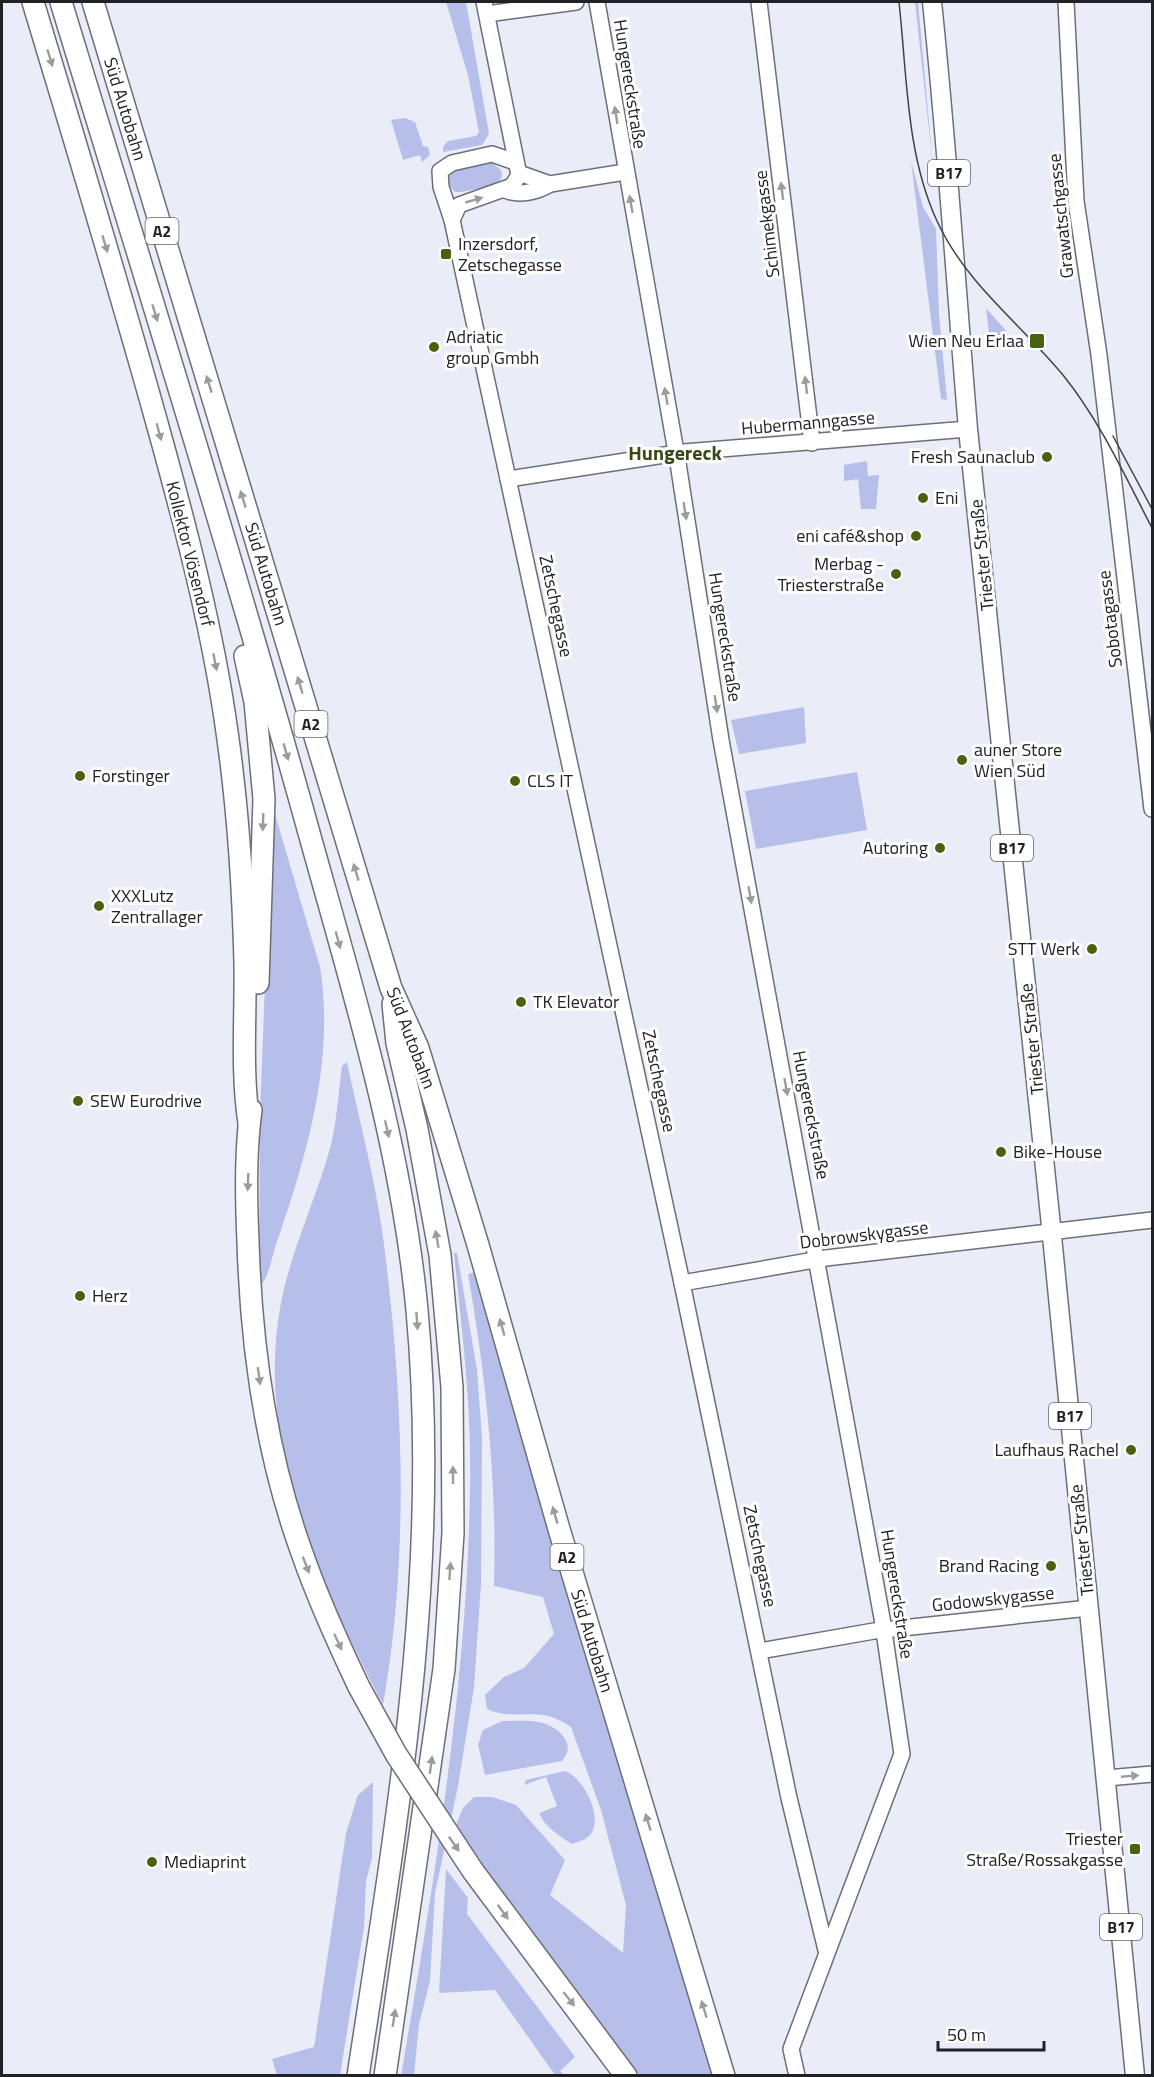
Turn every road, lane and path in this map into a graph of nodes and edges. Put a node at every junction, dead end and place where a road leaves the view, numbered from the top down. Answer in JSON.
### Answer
{"nodes":[{"id":1,"x":33,"y":2,"type":"edge"},
{"id":2,"x":61,"y":2,"type":"edge"},
{"id":3,"x":93,"y":2,"type":"edge"},
{"id":4,"x":576,"y":2,"type":"edge"},
{"id":5,"x":597,"y":2,"type":"edge"},
{"id":6,"x":759,"y":2,"type":"edge"},
{"id":7,"x":932,"y":2,"type":"edge"},
{"id":8,"x":1066,"y":2,"type":"edge"},
{"id":9,"x":486,"y":8,"type":"edge"},
{"id":10,"x":506,"y":117,"type":"junction"},
{"id":11,"x":492,"y":154,"type":"junction"},
{"id":12,"x":517,"y":168,"type":"junction"},
{"id":13,"x":625,"y":172,"type":"junction"},
{"id":14,"x":550,"y":183,"type":"junction"},
{"id":15,"x":505,"y":190,"type":"junction"},
{"id":16,"x":452,"y":220,"type":"junction"},
{"id":17,"x":1107,"y":424,"type":"joint"},
{"id":18,"x":968,"y":429,"type":"junction"},
{"id":19,"x":812,"y":443,"type":"junction"},
{"id":20,"x":676,"y":453,"type":"junction"},
{"id":21,"x":508,"y":479,"type":"junction"},
{"id":22,"x":232,"y":569,"type":"junction"},
{"id":23,"x":1152,"y":809,"type":"edge"},
{"id":24,"x":391,"y":988,"type":"junction"},
{"id":25,"x":249,"y":1123,"type":"junction"},
{"id":26,"x":1152,"y":1220,"type":"edge"},
{"id":27,"x":1051,"y":1232,"type":"junction"},
{"id":28,"x":818,"y":1260,"type":"junction"},
{"id":29,"x":682,"y":1283,"type":"junction"},
{"id":30,"x":1089,"y":1608,"type":"junction"},
{"id":31,"x":884,"y":1630,"type":"junction"},
{"id":32,"x":760,"y":1652,"type":"junction"},
{"id":33,"x":1152,"y":1774,"type":"edge"},
{"id":34,"x":1107,"y":1778,"type":"junction"},
{"id":35,"x":826,"y":1950,"type":"junction"},
{"id":36,"x":358,"y":2076,"type":"edge"},
{"id":37,"x":385,"y":2076,"type":"edge"},
{"id":38,"x":626,"y":2076,"type":"edge"},
{"id":39,"x":724,"y":2076,"type":"edge"},
{"id":40,"x":797,"y":2076,"type":"edge"},
{"id":41,"x":1135,"y":2076,"type":"edge"}],
"edges":[{"from":1,"to":25,"type":"highway","name":"Kollektor Vösendorf","one_way":true},
{"from":2,"to":22,"type":"highway","name":"Süd Autobahn","number":"A2","one_way":true},
{"from":24,"to":3,"type":"highway","name":"Süd Autobahn","number":"A2","one_way":true},
{"from":4,"to":9,"type":"street"},
{"from":13,"to":5,"type":"street","name":"Hungereckstraße","one_way":true},
{"from":19,"to":6,"type":"street","name":"Schimekgasse","one_way":true},
{"from":7,"to":18,"type":"main road","name":"Triester Straße","number":"B17"},
{"from":8,"to":17,"type":"street","name":"Grawatschgasse"},
{"from":9,"to":10,"type":"street"},
{"from":10,"to":11,"type":"street"},
{"from":10,"to":12,"type":"street"},
{"from":11,"to":12,"type":"street"},
{"from":11,"to":16,"type":"street","name":"Zetschegasse"},
{"from":12,"to":14,"type":"street","name":"Hungereckstraße"},
{"from":12,"to":15,"type":"street"},
{"from":13,"to":14,"type":"street","name":"Hungereckstraße"},
{"from":20,"to":13,"type":"street","name":"Hungereckstraße","one_way":true},
{"from":14,"to":15,"type":"street","name":"Hungereckstraße"},
{"from":16,"to":15,"type":"street","one_way":true},
{"from":16,"to":21,"type":"street","name":"Zetschegasse"},
{"from":17,"to":23,"type":"street","name":"Sobotagasse"},
{"from":18,"to":19,"type":"street","name":"Hubermanngasse"},
{"from":18,"to":27,"type":"main road","name":"Triester Straße","number":"B17"},
{"from":19,"to":20,"type":"street","name":"Hubermanngasse"},
{"from":20,"to":21,"type":"street","name":"Hubermanngasse"},
{"from":20,"to":28,"type":"street","name":"Hungereckstraße","one_way":true},
{"from":21,"to":29,"type":"street","name":"Zetschegasse"},
{"from":22,"to":25,"type":"highway","number":"A2","one_way":true},
{"from":22,"to":36,"type":"highway","one_way":true},
{"from":37,"to":24,"type":"highway","one_way":true},
{"from":39,"to":24,"type":"highway","name":"Süd Autobahn","number":"A2","one_way":true},
{"from":25,"to":38,"type":"highway","number":"A2","one_way":true,"bridge":true},
{"from":26,"to":27,"type":"street","name":"Dobrowskygasse"},
{"from":27,"to":28,"type":"street","name":"Dobrowskygasse"},
{"from":27,"to":30,"type":"main road","name":"Triester Straße","number":"B17"},
{"from":28,"to":29,"type":"street","name":"Dobrowskygasse"},
{"from":28,"to":31,"type":"street","name":"Hungereckstraße"},
{"from":29,"to":32,"type":"street","name":"Zetschegasse"},
{"from":30,"to":31,"type":"street","name":"Godowskygasse"},
{"from":30,"to":34,"type":"main road","name":"Triester Straße","number":"B17"},
{"from":31,"to":32,"type":"street","name":"Godowskygasse"},
{"from":31,"to":35,"type":"street","name":"Hungereckstraße"},
{"from":32,"to":35,"type":"street","name":"Zetschegasse"},
{"from":34,"to":33,"type":"street","one_way":true},
{"from":34,"to":41,"type":"main road","name":"Triester Straße","number":"B17"},
{"from":35,"to":40,"type":"street","name":"Hungereckstraße"}]}
